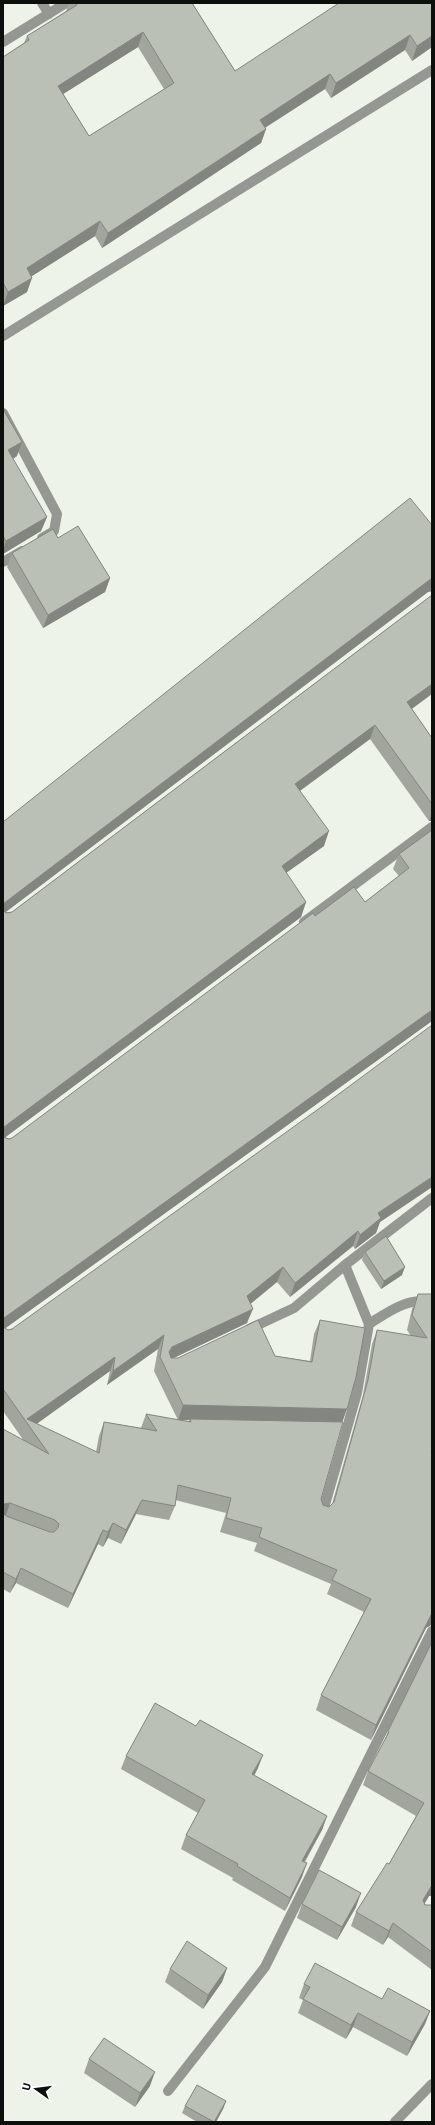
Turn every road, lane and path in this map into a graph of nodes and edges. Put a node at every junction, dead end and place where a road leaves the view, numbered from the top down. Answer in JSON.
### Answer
{"nodes":[{"id":1,"x":42,"y":3,"type":"edge"},
{"id":2,"x":66,"y":3,"type":"edge"},
{"id":3,"x":49,"y":14,"type":"junction"},
{"id":4,"x":3,"y":42,"type":"edge"},
{"id":5,"x":432,"y":70,"type":"edge"},
{"id":6,"x":3,"y":336,"type":"edge"},
{"id":7,"x":3,"y":413,"type":"edge"},
{"id":8,"x":3,"y":562,"type":"edge"},
{"id":9,"x":432,"y":827,"type":"edge"},
{"id":10,"x":298,"y":928,"type":"edge"},
{"id":11,"x":432,"y":1198,"type":"edge"},
{"id":12,"x":345,"y":1265,"type":"junction"},
{"id":13,"x":432,"y":1303,"type":"edge"},
{"id":14,"x":369,"y":1324,"type":"junction"},
{"id":15,"x":239,"y":1334,"type":"edge"},
{"id":16,"x":322,"y":1515,"type":"edge"},
{"id":17,"x":432,"y":1631,"type":"edge"},
{"id":18,"x":432,"y":2084,"type":"edge"},
{"id":19,"x":168,"y":2091,"type":"dead end"},
{"id":20,"x":394,"y":2122,"type":"edge"}],
"edges":[{"from":1,"to":3,"type":"street"},
{"from":2,"to":3,"type":"street"},
{"from":3,"to":4,"type":"street"},
{"from":5,"to":6,"type":"street"},
{"from":7,"to":8,"type":"street"},
{"from":9,"to":10,"type":"street"},
{"from":11,"to":12,"type":"street"},
{"from":12,"to":14,"type":"street"},
{"from":12,"to":15,"type":"street"},
{"from":13,"to":14,"type":"street"},
{"from":14,"to":16,"type":"street"},
{"from":17,"to":19,"type":"street"},
{"from":18,"to":20,"type":"street"}]}
